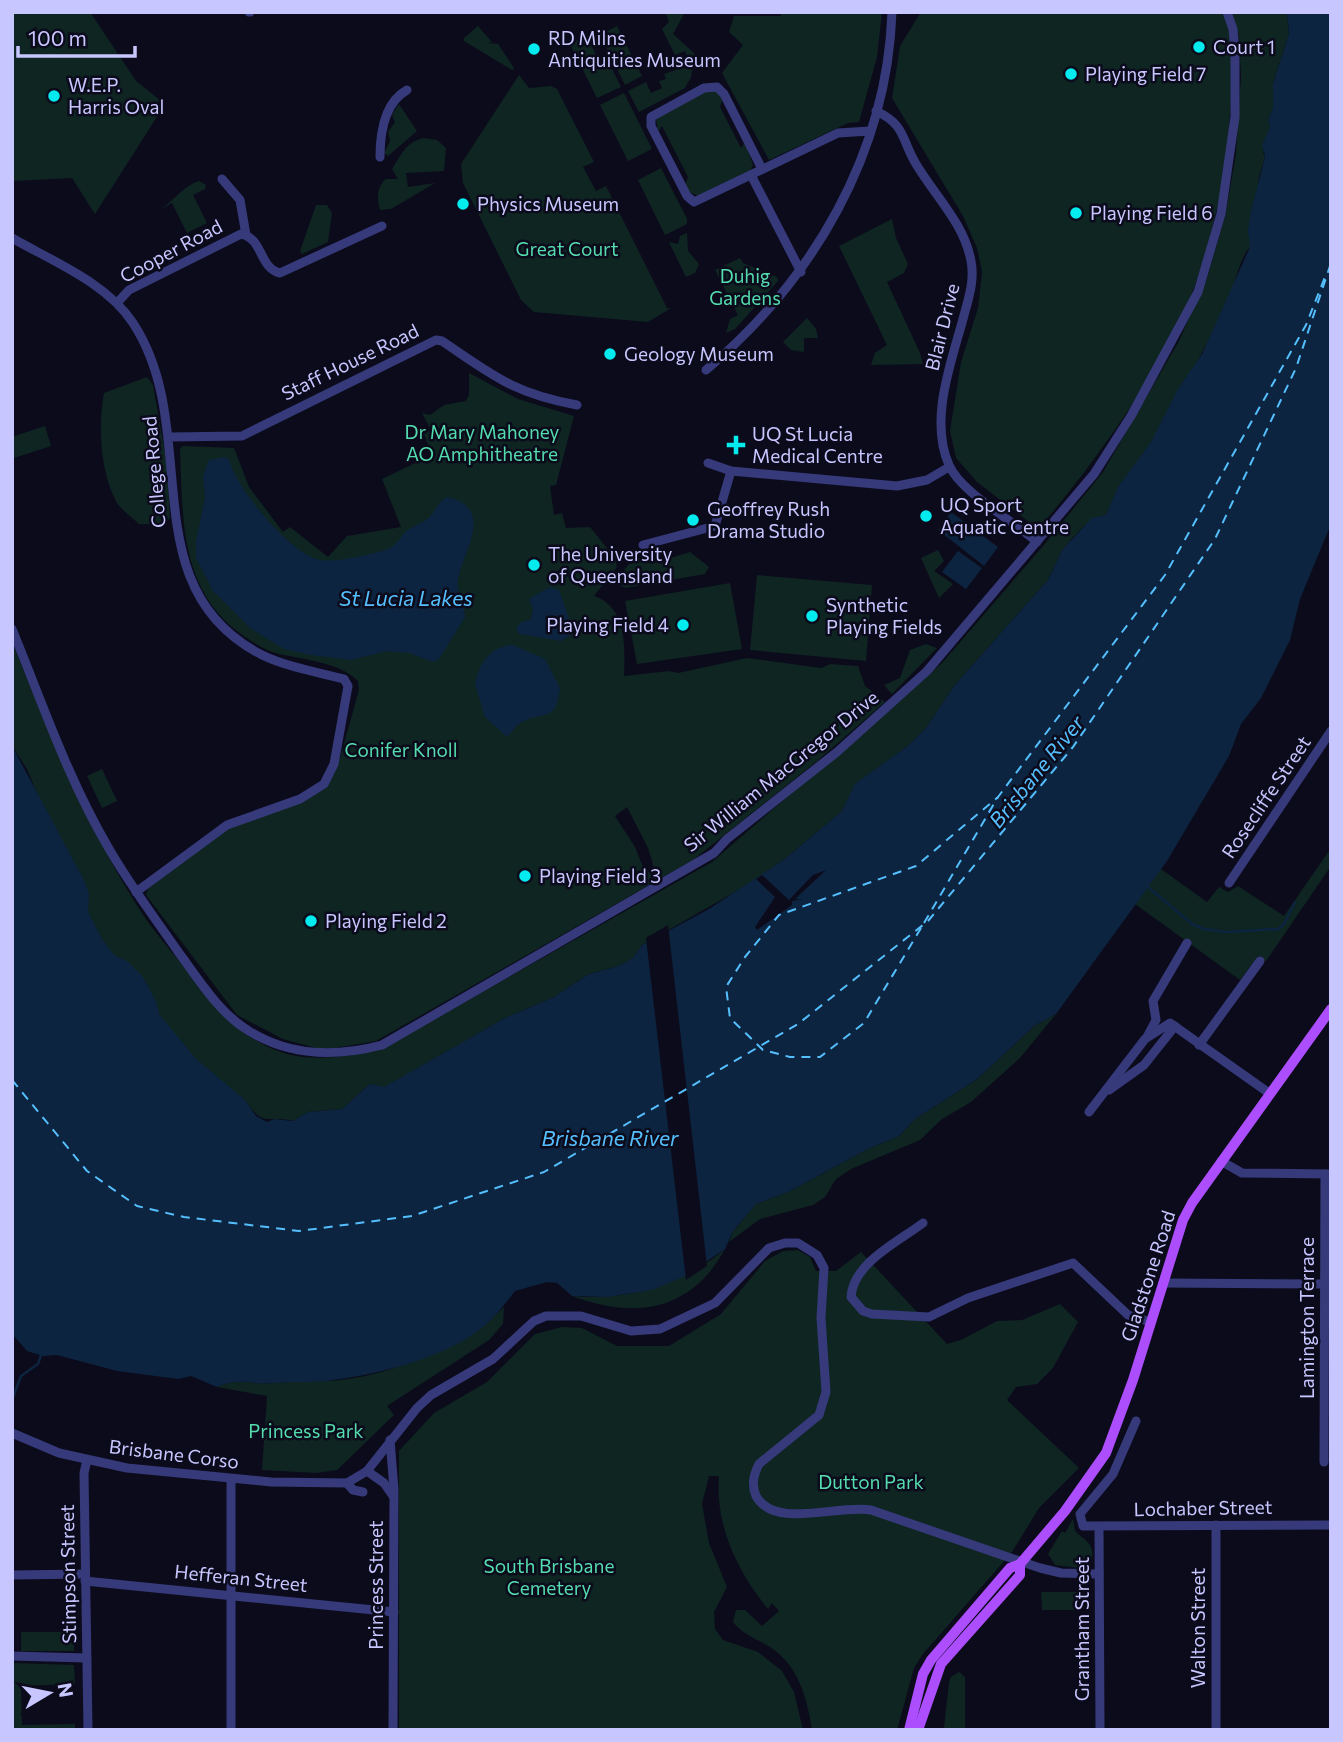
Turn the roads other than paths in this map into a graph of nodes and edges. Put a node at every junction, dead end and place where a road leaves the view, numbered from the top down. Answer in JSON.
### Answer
{"nodes":[{"id":1,"x":892,"y":12,"type":"edge"},
{"id":2,"x":1227,"y":12,"type":"edge"},
{"id":3,"x":407,"y":90,"type":"dead end"},
{"id":4,"x":877,"y":111,"type":"junction"},
{"id":5,"x":870,"y":131,"type":"junction"},
{"id":6,"x":380,"y":157,"type":"dead end"},
{"id":7,"x":762,"y":169,"type":"junction"},
{"id":8,"x":751,"y":174,"type":"junction"},
{"id":9,"x":222,"y":179,"type":"dead end"},
{"id":10,"x":382,"y":226,"type":"dead end"},
{"id":11,"x":246,"y":235,"type":"junction"},
{"id":12,"x":12,"y":238,"type":"edge"},
{"id":13,"x":801,"y":272,"type":"junction"},
{"id":14,"x":117,"y":303,"type":"junction"},
{"id":15,"x":706,"y":370,"type":"dead end"},
{"id":16,"x":576,"y":404,"type":"dead end"},
{"id":17,"x":170,"y":437,"type":"junction"},
{"id":18,"x":708,"y":463,"type":"dead end"},
{"id":19,"x":949,"y":467,"type":"junction"},
{"id":20,"x":731,"y":471,"type":"junction"},
{"id":21,"x":1037,"y":542,"type":"junction"},
{"id":22,"x":643,"y":545,"type":"dead end"},
{"id":23,"x":12,"y":629,"type":"edge"},
{"id":24,"x":1331,"y":731,"type":"edge"},
{"id":25,"x":1229,"y":883,"type":"dead end"},
{"id":26,"x":136,"y":892,"type":"junction"},
{"id":27,"x":1187,"y":943,"type":"dead end"},
{"id":28,"x":1261,"y":961,"type":"dead end"},
{"id":29,"x":1331,"y":1009,"type":"edge"},
{"id":30,"x":1174,"y":1025,"type":"junction"},
{"id":31,"x":1145,"y":1039,"type":"junction"},
{"id":32,"x":1199,"y":1045,"type":"junction"},
{"id":33,"x":1104,"y":1092,"type":"junction"},
{"id":34,"x":1269,"y":1093,"type":"junction"},
{"id":35,"x":1089,"y":1112,"type":"dead end"},
{"id":36,"x":1221,"y":1161,"type":"junction"},
{"id":37,"x":1328,"y":1174,"type":"edge"},
{"id":38,"x":923,"y":1223,"type":"dead end"},
{"id":39,"x":1163,"y":1283,"type":"junction"},
{"id":40,"x":1327,"y":1289,"type":"edge"},
{"id":41,"x":1151,"y":1322,"type":"junction"},
{"id":42,"x":1327,"y":1410,"type":"edge"},
{"id":43,"x":1136,"y":1421,"type":"dead end"},
{"id":44,"x":12,"y":1433,"type":"edge"},
{"id":45,"x":390,"y":1440,"type":"junction"},
{"id":46,"x":87,"y":1460,"type":"junction"},
{"id":47,"x":1324,"y":1462,"type":"dead end"},
{"id":48,"x":367,"y":1471,"type":"junction"},
{"id":49,"x":231,"y":1479,"type":"junction"},
{"id":50,"x":342,"y":1484,"type":"junction"},
{"id":51,"x":363,"y":1492,"type":"dead end"},
{"id":52,"x":394,"y":1497,"type":"junction"},
{"id":53,"x":1216,"y":1525,"type":"junction"},
{"id":54,"x":1331,"y":1525,"type":"edge"},
{"id":55,"x":1099,"y":1527,"type":"junction"},
{"id":56,"x":1021,"y":1563,"type":"junction"},
{"id":57,"x":1099,"y":1574,"type":"junction"},
{"id":58,"x":12,"y":1575,"type":"edge"},
{"id":59,"x":85,"y":1577,"type":"junction"},
{"id":60,"x":231,"y":1594,"type":"junction"},
{"id":61,"x":394,"y":1612,"type":"junction"},
{"id":62,"x":12,"y":1656,"type":"edge"},
{"id":63,"x":87,"y":1658,"type":"junction"},
{"id":64,"x":88,"y":1730,"type":"edge"},
{"id":65,"x":231,"y":1730,"type":"edge"},
{"id":66,"x":393,"y":1730,"type":"edge"},
{"id":67,"x":908,"y":1730,"type":"edge"},
{"id":68,"x":918,"y":1730,"type":"edge"},
{"id":69,"x":1100,"y":1730,"type":"edge"},
{"id":70,"x":1216,"y":1730,"type":"edge"}],
"edges":[{"from":1,"to":4,"type":"street"},
{"from":2,"to":21,"type":"street","name":"Sir William MacGregor Drive"},
{"from":3,"to":6,"type":"street"},
{"from":4,"to":5,"type":"street"},
{"from":4,"to":19,"type":"street","name":"Blair Drive"},
{"from":5,"to":7,"type":"street"},
{"from":5,"to":13,"type":"street"},
{"from":7,"to":8,"type":"street"},
{"from":7,"to":8,"type":"street"},
{"from":8,"to":13,"type":"street"},
{"from":9,"to":11,"type":"street"},
{"from":10,"to":11,"type":"street","name":"Cooper Road"},
{"from":11,"to":14,"type":"street","name":"Cooper Road"},
{"from":12,"to":14,"type":"street","name":"College Road"},
{"from":13,"to":15,"type":"street"},
{"from":14,"to":17,"type":"street","name":"College Road"},
{"from":16,"to":17,"type":"street","name":"Staff House Road"},
{"from":17,"to":26,"type":"street","name":"College Road"},
{"from":18,"to":20,"type":"street"},
{"from":19,"to":20,"type":"street"},
{"from":19,"to":21,"type":"street"},
{"from":20,"to":22,"type":"street"},
{"from":21,"to":26,"type":"street","name":"Sir William MacGregor Drive"},
{"from":23,"to":26,"type":"street","name":"Sir William MacGregor Drive"},
{"from":24,"to":25,"type":"street","name":"Rosecliffe Street"},
{"from":27,"to":31,"type":"street"},
{"from":28,"to":32,"type":"street"},
{"from":29,"to":34,"type":"main road","name":"Gladstone Road"},
{"from":30,"to":31,"type":"street"},
{"from":30,"to":32,"type":"street"},
{"from":30,"to":33,"type":"street"},
{"from":31,"to":33,"type":"street"},
{"from":32,"to":34,"type":"street"},
{"from":33,"to":35,"type":"street"},
{"from":34,"to":36,"type":"main road","name":"Gladstone Road"},
{"from":36,"to":37,"type":"street"},
{"from":36,"to":39,"type":"main road","name":"Gladstone Road"},
{"from":37,"to":40,"type":"street","name":"Lamington Terrace"},
{"from":38,"to":41,"type":"street"},
{"from":39,"to":40,"type":"street"},
{"from":39,"to":41,"type":"main road","name":"Gladstone Road"},
{"from":40,"to":42,"type":"street","name":"Lamington Terrace"},
{"from":41,"to":56,"type":"main road","name":"Gladstone Road"},
{"from":42,"to":47,"type":"street","name":"Lamington Terrace"},
{"from":43,"to":55,"type":"street","name":"Lochaber Street"},
{"from":44,"to":46,"type":"street","name":"Brisbane Corso"},
{"from":45,"to":48,"type":"street"},
{"from":45,"to":52,"type":"street","name":"Princess Street"},
{"from":45,"to":56,"type":"street"},
{"from":46,"to":49,"type":"street","name":"Brisbane Corso"},
{"from":46,"to":59,"type":"street","name":"Stimpson Street"},
{"from":48,"to":50,"type":"street"},
{"from":48,"to":52,"type":"street"},
{"from":49,"to":50,"type":"street","name":"Brisbane Corso"},
{"from":49,"to":60,"type":"street"},
{"from":50,"to":51,"type":"street","name":"Brisbane Corso"},
{"from":52,"to":61,"type":"street","name":"Princess Street"},
{"from":53,"to":54,"type":"street","name":"Lochaber Street"},
{"from":53,"to":55,"type":"street","name":"Lochaber Street"},
{"from":53,"to":70,"type":"street","name":"Walton Street"},
{"from":55,"to":57,"type":"street","name":"Grantham Street"},
{"from":56,"to":57,"type":"street"},
{"from":56,"to":67,"type":"main road","name":"Gladstone Road"},
{"from":56,"to":68,"type":"main road","name":"Gladstone Road"},
{"from":57,"to":69,"type":"street","name":"Grantham Street"},
{"from":58,"to":59,"type":"street","name":"Hefferan Street"},
{"from":59,"to":60,"type":"street","name":"Hefferan Street"},
{"from":59,"to":63,"type":"street","name":"Stimpson Street"},
{"from":60,"to":61,"type":"street","name":"Hefferan Street"},
{"from":60,"to":65,"type":"street"},
{"from":61,"to":66,"type":"street","name":"Princess Street"},
{"from":62,"to":63,"type":"street"},
{"from":63,"to":64,"type":"street","name":"Stimpson Street"}]}
